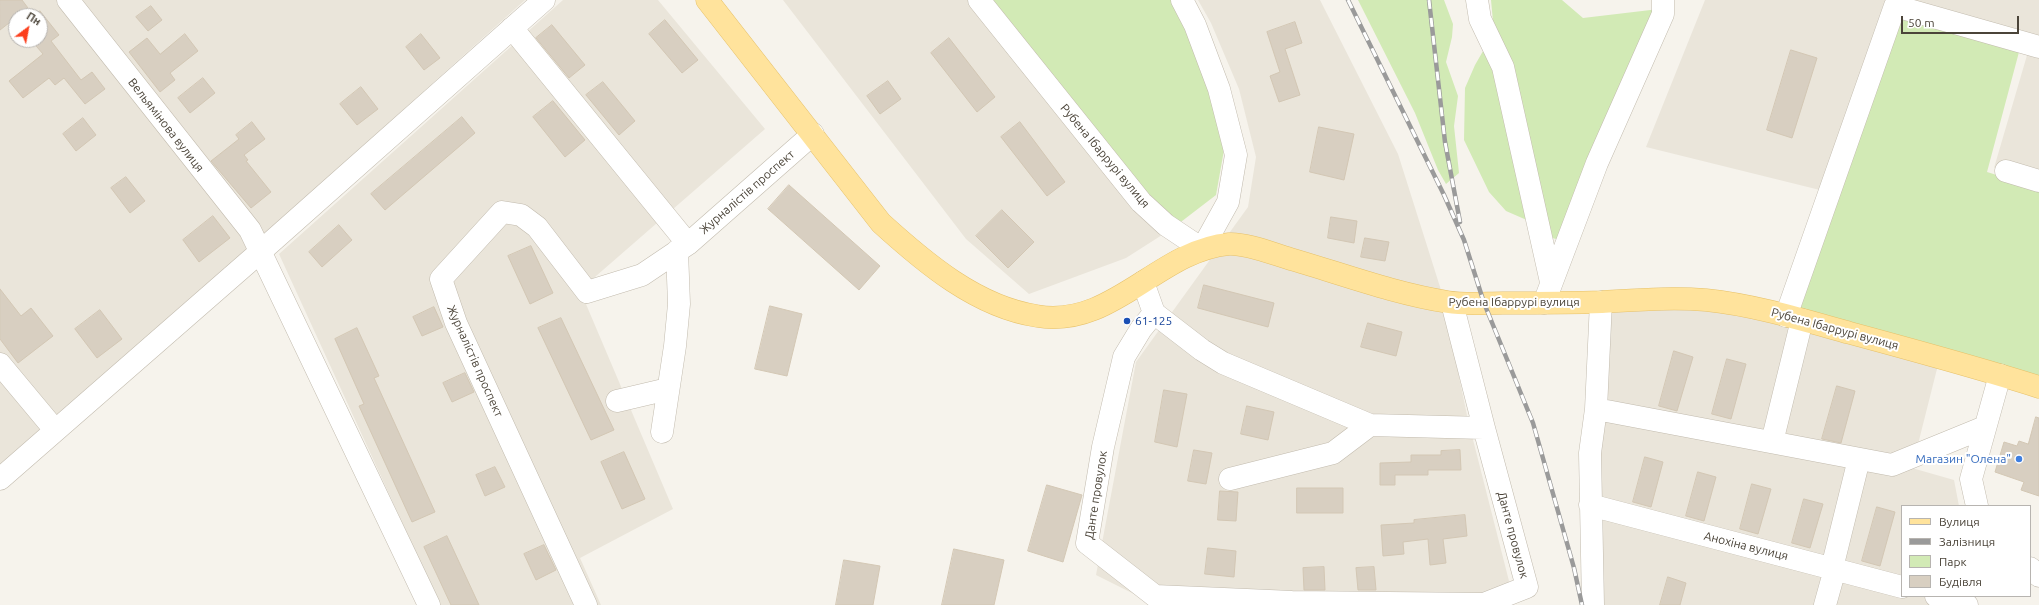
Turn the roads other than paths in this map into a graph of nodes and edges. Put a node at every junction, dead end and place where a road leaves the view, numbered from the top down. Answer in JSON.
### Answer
{"nodes":[{"id":1,"x":68,"y":0,"type":"edge"},
{"id":2,"x":544,"y":0,"type":"edge"},
{"id":3,"x":707,"y":0,"type":"edge"},
{"id":4,"x":979,"y":0,"type":"edge"},
{"id":5,"x":1182,"y":0,"type":"edge"},
{"id":6,"x":1476,"y":0,"type":"edge"},
{"id":7,"x":1663,"y":0,"type":"edge"},
{"id":8,"x":512,"y":28,"type":"junction"},
{"id":9,"x":2039,"y":47,"type":"edge"},
{"id":10,"x":813,"y":134,"type":"junction"},
{"id":11,"x":2006,"y":171,"type":"dead end"},
{"id":12,"x":2039,"y":181,"type":"edge"},
{"id":13,"x":682,"y":247,"type":"junction"},
{"id":14,"x":1202,"y":249,"type":"junction"},
{"id":15,"x":260,"y":252,"type":"junction"},
{"id":16,"x":1143,"y":282,"type":"junction"},
{"id":17,"x":1551,"y":282,"type":"junction"},
{"id":18,"x":1601,"y":302,"type":"junction"},
{"id":19,"x":1452,"y":303,"type":"junction"},
{"id":20,"x":1544,"y":303,"type":"junction"},
{"id":21,"x":1154,"y":313,"type":"junction"},
{"id":22,"x":1794,"y":318,"type":"junction"},
{"id":23,"x":0,"y":364,"type":"edge"},
{"id":24,"x":2000,"y":375,"type":"junction"},
{"id":25,"x":2039,"y":387,"type":"edge"},
{"id":26,"x":668,"y":389,"type":"junction"},
{"id":27,"x":618,"y":401,"type":"dead end"},
{"id":28,"x":1596,"y":409,"type":"junction"},
{"id":29,"x":1370,"y":425,"type":"junction"},
{"id":30,"x":1985,"y":427,"type":"junction"},
{"id":31,"x":1484,"y":428,"type":"junction"},
{"id":32,"x":55,"y":430,"type":"junction"},
{"id":33,"x":662,"y":432,"type":"dead end"},
{"id":34,"x":1772,"y":442,"type":"junction"},
{"id":35,"x":1859,"y":459,"type":"junction"},
{"id":36,"x":0,"y":479,"type":"edge"},
{"id":37,"x":1230,"y":479,"type":"dead end"},
{"id":38,"x":1977,"y":505,"type":"edge"},
{"id":39,"x":1590,"y":506,"type":"junction"},
{"id":40,"x":1834,"y":568,"type":"junction"},
{"id":41,"x":2031,"y":569,"type":"edge"},
{"id":42,"x":2039,"y":576,"type":"edge"},
{"id":43,"x":1901,"y":587,"type":"edge"},
{"id":44,"x":1939,"y":597,"type":"edge"},
{"id":45,"x":429,"y":605,"type":"edge"},
{"id":46,"x":586,"y":605,"type":"edge"},
{"id":47,"x":1593,"y":605,"type":"edge"},
{"id":48,"x":1825,"y":605,"type":"edge"},
{"id":49,"x":1967,"y":605,"type":"edge"}],
"edges":[{"from":1,"to":15,"type":"street","name":"Вельямінова вулиця"},
{"from":2,"to":8,"type":"street"},
{"from":3,"to":10,"type":"main road"},
{"from":4,"to":14,"type":"street","name":"Рубена Ібаррурі вулиця"},
{"from":5,"to":14,"type":"street"},
{"from":6,"to":17,"type":"street"},
{"from":7,"to":17,"type":"street"},
{"from":8,"to":13,"type":"street"},
{"from":8,"to":15,"type":"street"},
{"from":9,"to":22,"type":"street"},
{"from":10,"to":13,"type":"street","name":"Журналістів проспект"},
{"from":10,"to":16,"type":"main road"},
{"from":11,"to":12,"type":"street"},
{"from":13,"to":26,"type":"street"},
{"from":13,"to":46,"type":"street","name":"Журналістів проспект"},
{"from":14,"to":16,"type":"main road"},
{"from":14,"to":19,"type":"main road","name":"Рубена Ібаррурі вулиця"},
{"from":15,"to":32,"type":"street"},
{"from":15,"to":45,"type":"street"},
{"from":16,"to":21,"type":"street"},
{"from":17,"to":20,"type":"street"},
{"from":18,"to":20,"type":"main road","name":"Рубена Ібаррурі вулиця"},
{"from":18,"to":22,"type":"main road","name":"Рубена Ібаррурі вулиця"},
{"from":18,"to":28,"type":"street"},
{"from":19,"to":20,"type":"main road","name":"Рубена Ібаррурі вулиця"},
{"from":19,"to":31,"type":"street","name":"Данте провулок"},
{"from":21,"to":29,"type":"street"},
{"from":21,"to":31,"type":"street","name":"Данте провулок"},
{"from":22,"to":24,"type":"main road","name":"Рубена Ібаррурі вулиця"},
{"from":22,"to":34,"type":"street"},
{"from":23,"to":32,"type":"street"},
{"from":24,"to":25,"type":"main road","name":"Рубена Ібаррурі вулиця"},
{"from":24,"to":30,"type":"street"},
{"from":26,"to":27,"type":"street"},
{"from":26,"to":33,"type":"street"},
{"from":28,"to":34,"type":"street"},
{"from":28,"to":39,"type":"street"},
{"from":29,"to":31,"type":"street"},
{"from":29,"to":37,"type":"street"},
{"from":30,"to":35,"type":"street"},
{"from":30,"to":38,"type":"street"},
{"from":32,"to":36,"type":"street"},
{"from":34,"to":35,"type":"street"},
{"from":35,"to":40,"type":"street"},
{"from":39,"to":40,"type":"street","name":"Анохіна вулиця"},
{"from":39,"to":47,"type":"street"},
{"from":40,"to":43,"type":"street","name":"Анохіна вулиця"},
{"from":40,"to":48,"type":"street"},
{"from":41,"to":42,"type":"street"},
{"from":44,"to":49,"type":"street"}]}
